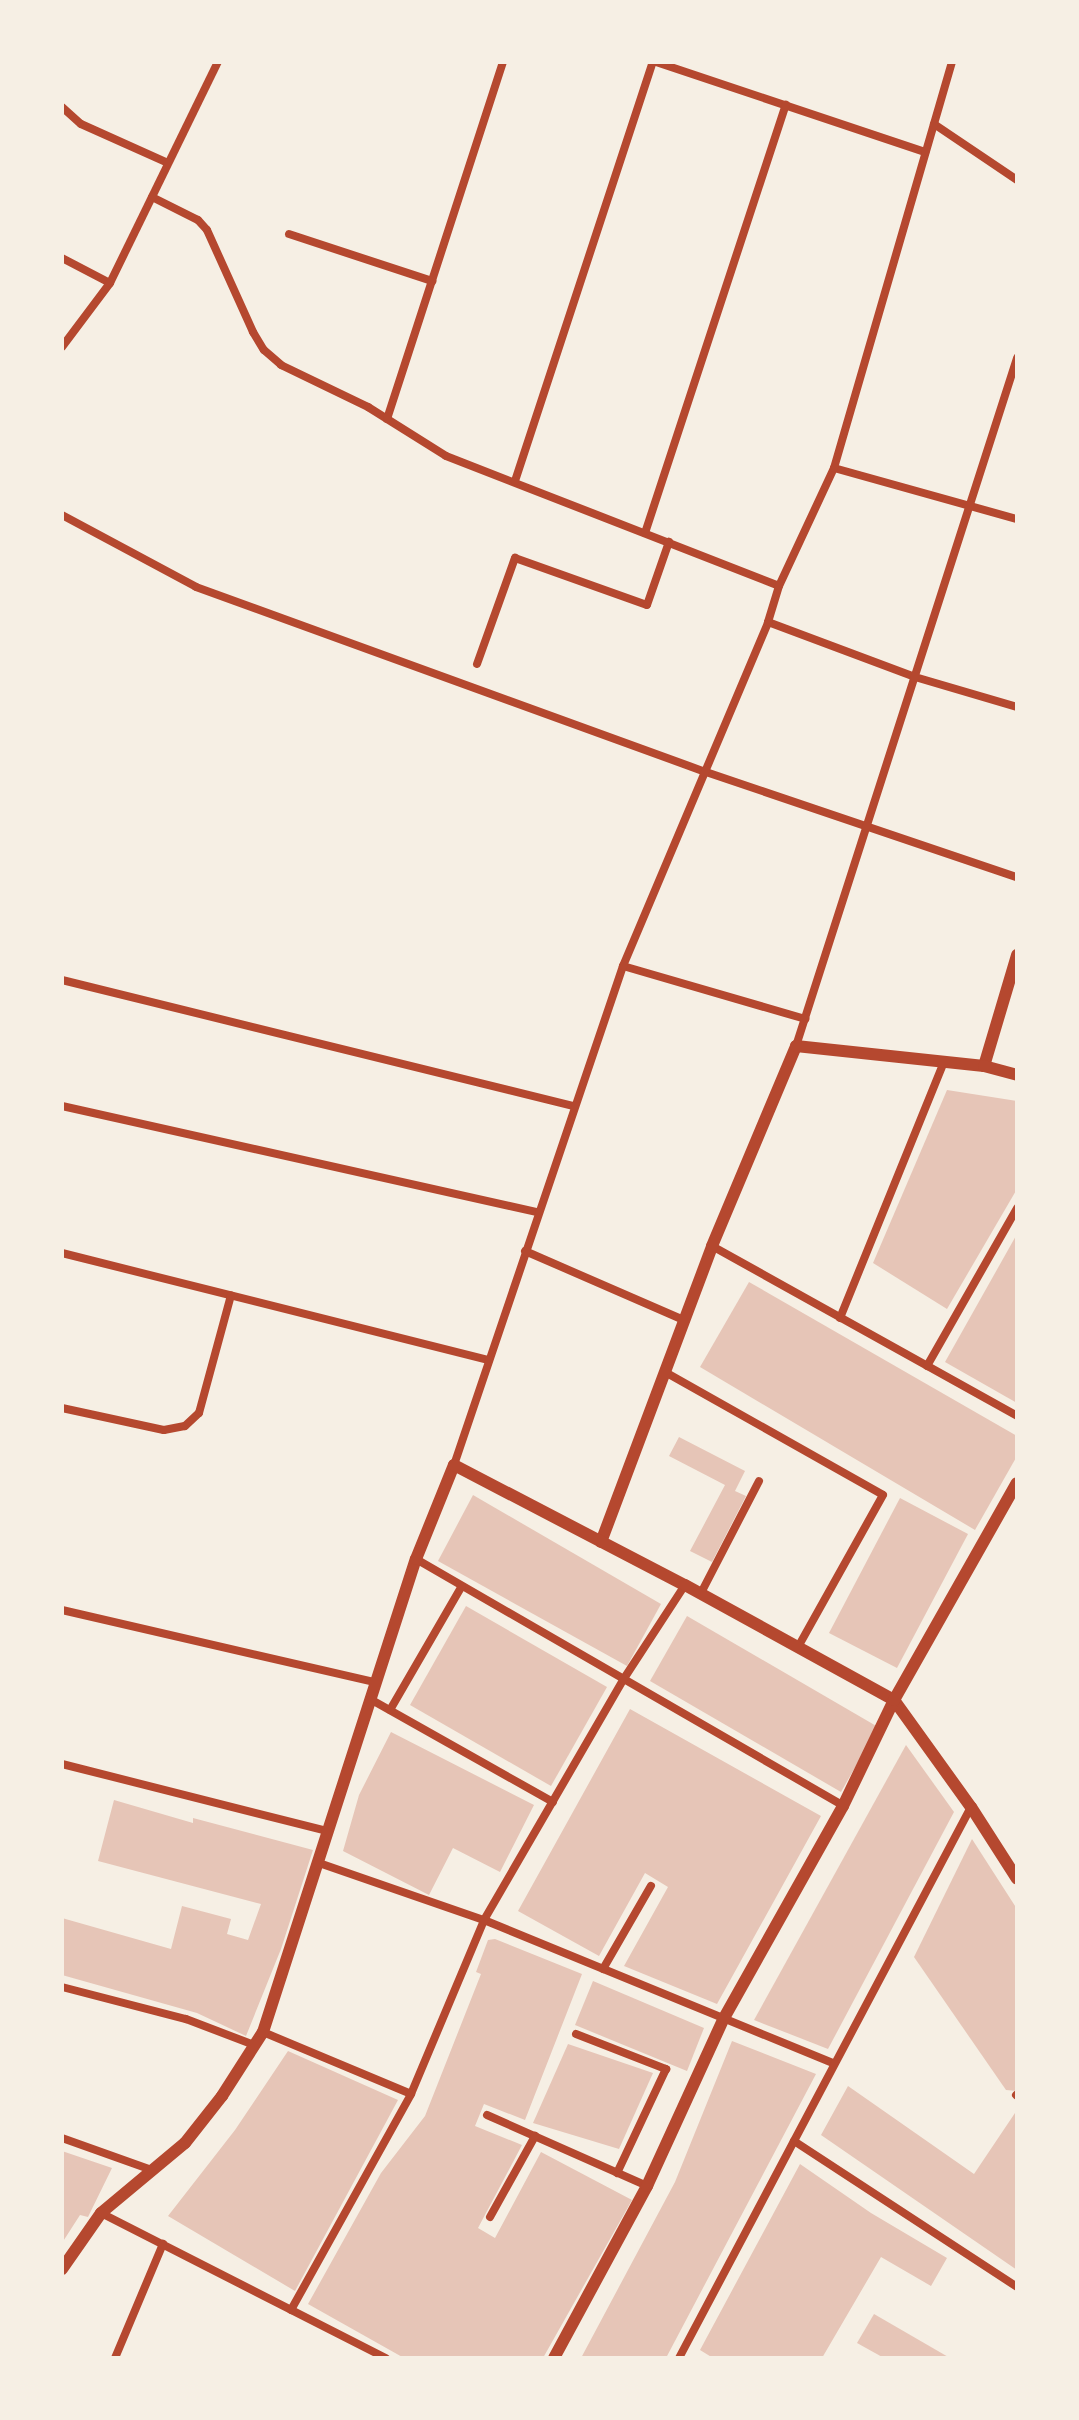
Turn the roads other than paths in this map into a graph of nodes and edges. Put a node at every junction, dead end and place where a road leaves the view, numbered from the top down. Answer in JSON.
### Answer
{"nodes":[{"id":1,"x":218,"y":62,"type":"edge"},
{"id":2,"x":503,"y":62,"type":"edge"},
{"id":3,"x":655,"y":62,"type":"edge"},
{"id":4,"x":952,"y":62,"type":"edge"},
{"id":5,"x":786,"y":105,"type":"junction"},
{"id":6,"x":62,"y":107,"type":"edge"},
{"id":7,"x":934,"y":124,"type":"junction"},
{"id":8,"x":925,"y":152,"type":"junction"},
{"id":9,"x":168,"y":163,"type":"junction"},
{"id":10,"x":1017,"y":180,"type":"edge"},
{"id":11,"x":152,"y":197,"type":"junction"},
{"id":12,"x":289,"y":234,"type":"dead end"},
{"id":13,"x":62,"y":258,"type":"edge"},
{"id":14,"x":432,"y":281,"type":"junction"},
{"id":15,"x":110,"y":283,"type":"junction"},
{"id":16,"x":62,"y":347,"type":"edge"},
{"id":17,"x":1017,"y":358,"type":"edge"},
{"id":18,"x":387,"y":419,"type":"junction"},
{"id":19,"x":834,"y":468,"type":"junction"},
{"id":20,"x":515,"y":481,"type":"junction"},
{"id":21,"x":970,"y":506,"type":"junction"},
{"id":22,"x":62,"y":515,"type":"edge"},
{"id":23,"x":1017,"y":519,"type":"edge"},
{"id":24,"x":645,"y":533,"type":"junction"},
{"id":25,"x":669,"y":542,"type":"junction"},
{"id":26,"x":779,"y":586,"type":"junction"},
{"id":27,"x":768,"y":622,"type":"junction"},
{"id":28,"x":477,"y":664,"type":"dead end"},
{"id":29,"x":915,"y":677,"type":"junction"},
{"id":30,"x":1017,"y":707,"type":"edge"},
{"id":31,"x":703,"y":771,"type":"junction"},
{"id":32,"x":866,"y":828,"type":"junction"},
{"id":33,"x":1017,"y":877,"type":"edge"},
{"id":34,"x":1017,"y":955,"type":"edge"},
{"id":35,"x":623,"y":966,"type":"junction"},
{"id":36,"x":62,"y":980,"type":"edge"},
{"id":37,"x":805,"y":1019,"type":"junction"},
{"id":38,"x":796,"y":1046,"type":"junction"},
{"id":39,"x":944,"y":1062,"type":"junction"},
{"id":40,"x":984,"y":1066,"type":"junction"},
{"id":41,"x":1017,"y":1075,"type":"edge"},
{"id":42,"x":62,"y":1106,"type":"edge"},
{"id":43,"x":573,"y":1106,"type":"junction"},
{"id":44,"x":1017,"y":1208,"type":"edge"},
{"id":45,"x":538,"y":1212,"type":"junction"},
{"id":46,"x":712,"y":1246,"type":"junction"},
{"id":47,"x":525,"y":1251,"type":"junction"},
{"id":48,"x":62,"y":1253,"type":"edge"},
{"id":49,"x":231,"y":1295,"type":"junction"},
{"id":50,"x":840,"y":1318,"type":"junction"},
{"id":51,"x":684,"y":1320,"type":"junction"},
{"id":52,"x":489,"y":1360,"type":"junction"},
{"id":53,"x":927,"y":1366,"type":"junction"},
{"id":54,"x":665,"y":1372,"type":"junction"},
{"id":55,"x":62,"y":1408,"type":"edge"},
{"id":56,"x":1017,"y":1416,"type":"edge"},
{"id":57,"x":454,"y":1465,"type":"junction"},
{"id":58,"x":759,"y":1481,"type":"dead end"},
{"id":59,"x":1017,"y":1483,"type":"edge"},
{"id":60,"x":601,"y":1542,"type":"junction"},
{"id":61,"x":416,"y":1559,"type":"junction"},
{"id":62,"x":685,"y":1585,"type":"junction"},
{"id":63,"x":462,"y":1586,"type":"junction"},
{"id":64,"x":701,"y":1593,"type":"junction"},
{"id":65,"x":62,"y":1610,"type":"edge"},
{"id":66,"x":798,"y":1647,"type":"junction"},
{"id":67,"x":623,"y":1680,"type":"junction"},
{"id":68,"x":375,"y":1682,"type":"junction"},
{"id":69,"x":370,"y":1699,"type":"junction"},
{"id":70,"x":894,"y":1700,"type":"junction"},
{"id":71,"x":390,"y":1710,"type":"junction"},
{"id":72,"x":62,"y":1764,"type":"edge"},
{"id":73,"x":553,"y":1802,"type":"junction"},
{"id":74,"x":843,"y":1806,"type":"junction"},
{"id":75,"x":971,"y":1807,"type":"junction"},
{"id":76,"x":326,"y":1831,"type":"junction"},
{"id":77,"x":319,"y":1863,"type":"junction"},
{"id":78,"x":1017,"y":1879,"type":"edge"},
{"id":79,"x":651,"y":1886,"type":"dead end"},
{"id":80,"x":484,"y":1920,"type":"junction"},
{"id":81,"x":603,"y":1969,"type":"junction"},
{"id":82,"x":62,"y":1987,"type":"edge"},
{"id":83,"x":724,"y":2018,"type":"junction"},
{"id":84,"x":263,"y":2032,"type":"junction"},
{"id":85,"x":576,"y":2034,"type":"dead end"},
{"id":86,"x":254,"y":2045,"type":"junction"},
{"id":87,"x":833,"y":2063,"type":"junction"},
{"id":88,"x":411,"y":2094,"type":"junction"},
{"id":89,"x":487,"y":2115,"type":"dead end"},
{"id":90,"x":535,"y":2136,"type":"junction"},
{"id":91,"x":62,"y":2138,"type":"edge"},
{"id":92,"x":794,"y":2141,"type":"junction"},
{"id":93,"x":152,"y":2170,"type":"junction"},
{"id":94,"x":617,"y":2173,"type":"junction"},
{"id":95,"x":647,"y":2186,"type":"junction"},
{"id":96,"x":101,"y":2213,"type":"junction"},
{"id":97,"x":490,"y":2217,"type":"dead end"},
{"id":98,"x":163,"y":2244,"type":"junction"},
{"id":99,"x":62,"y":2269,"type":"edge"},
{"id":100,"x":1017,"y":2287,"type":"edge"},
{"id":101,"x":291,"y":2310,"type":"junction"},
{"id":102,"x":115,"y":2358,"type":"edge"},
{"id":103,"x":386,"y":2358,"type":"edge"},
{"id":104,"x":554,"y":2358,"type":"edge"},
{"id":105,"x":679,"y":2358,"type":"edge"}],
"edges":[{"from":1,"to":9,"type":"street"},
{"from":2,"to":14,"type":"street"},
{"from":3,"to":5,"type":"street"},
{"from":3,"to":20,"type":"street"},
{"from":4,"to":7,"type":"street"},
{"from":5,"to":8,"type":"street"},
{"from":5,"to":24,"type":"street"},
{"from":6,"to":9,"type":"street"},
{"from":7,"to":8,"type":"street"},
{"from":7,"to":10,"type":"street"},
{"from":8,"to":19,"type":"street"},
{"from":9,"to":11,"type":"street"},
{"from":11,"to":15,"type":"street"},
{"from":11,"to":18,"type":"street"},
{"from":12,"to":14,"type":"street"},
{"from":13,"to":15,"type":"street"},
{"from":14,"to":18,"type":"street"},
{"from":15,"to":16,"type":"street"},
{"from":17,"to":21,"type":"street"},
{"from":18,"to":20,"type":"street"},
{"from":19,"to":21,"type":"street"},
{"from":19,"to":26,"type":"street"},
{"from":20,"to":24,"type":"street"},
{"from":21,"to":23,"type":"street"},
{"from":21,"to":29,"type":"street"},
{"from":22,"to":31,"type":"street"},
{"from":24,"to":25,"type":"street"},
{"from":25,"to":26,"type":"street"},
{"from":25,"to":28,"type":"street"},
{"from":26,"to":27,"type":"street"},
{"from":27,"to":29,"type":"street"},
{"from":27,"to":31,"type":"street"},
{"from":29,"to":30,"type":"street"},
{"from":29,"to":32,"type":"street"},
{"from":31,"to":32,"type":"street"},
{"from":31,"to":35,"type":"street"},
{"from":32,"to":33,"type":"street"},
{"from":32,"to":37,"type":"street"},
{"from":34,"to":40,"type":"street"},
{"from":35,"to":37,"type":"street"},
{"from":35,"to":43,"type":"street"},
{"from":36,"to":43,"type":"street"},
{"from":37,"to":38,"type":"street"},
{"from":38,"to":39,"type":"street"},
{"from":38,"to":46,"type":"street"},
{"from":39,"to":40,"type":"street"},
{"from":39,"to":50,"type":"street"},
{"from":40,"to":41,"type":"street"},
{"from":42,"to":45,"type":"street"},
{"from":43,"to":45,"type":"street"},
{"from":44,"to":53,"type":"street"},
{"from":45,"to":47,"type":"street"},
{"from":46,"to":50,"type":"street"},
{"from":46,"to":51,"type":"street"},
{"from":47,"to":51,"type":"street"},
{"from":47,"to":52,"type":"street"},
{"from":48,"to":49,"type":"street"},
{"from":49,"to":52,"type":"street"},
{"from":49,"to":55,"type":"street"},
{"from":50,"to":53,"type":"street"},
{"from":51,"to":54,"type":"street"},
{"from":52,"to":57,"type":"street"},
{"from":53,"to":56,"type":"street"},
{"from":54,"to":60,"type":"street"},
{"from":54,"to":66,"type":"street"},
{"from":57,"to":60,"type":"street"},
{"from":57,"to":61,"type":"street"},
{"from":58,"to":64,"type":"street"},
{"from":59,"to":70,"type":"street"},
{"from":60,"to":62,"type":"street"},
{"from":61,"to":63,"type":"street"},
{"from":61,"to":68,"type":"street"},
{"from":62,"to":64,"type":"street"},
{"from":62,"to":67,"type":"street"},
{"from":63,"to":67,"type":"street"},
{"from":63,"to":71,"type":"street"},
{"from":64,"to":66,"type":"street"},
{"from":65,"to":68,"type":"street"},
{"from":66,"to":70,"type":"street"},
{"from":67,"to":73,"type":"street"},
{"from":67,"to":74,"type":"street"},
{"from":68,"to":69,"type":"street"},
{"from":69,"to":71,"type":"street"},
{"from":69,"to":76,"type":"street"},
{"from":70,"to":74,"type":"street"},
{"from":70,"to":75,"type":"street"},
{"from":71,"to":73,"type":"street"},
{"from":72,"to":76,"type":"street"},
{"from":73,"to":80,"type":"street"},
{"from":74,"to":83,"type":"street"},
{"from":75,"to":78,"type":"street"},
{"from":75,"to":87,"type":"street"},
{"from":76,"to":77,"type":"street"},
{"from":77,"to":80,"type":"street"},
{"from":77,"to":84,"type":"street"},
{"from":79,"to":81,"type":"street"},
{"from":80,"to":81,"type":"street"},
{"from":80,"to":88,"type":"street"},
{"from":81,"to":83,"type":"street"},
{"from":82,"to":86,"type":"street"},
{"from":83,"to":87,"type":"street"},
{"from":83,"to":95,"type":"street"},
{"from":84,"to":86,"type":"street"},
{"from":84,"to":88,"type":"street"},
{"from":85,"to":94,"type":"street"},
{"from":86,"to":93,"type":"street"},
{"from":87,"to":92,"type":"street"},
{"from":88,"to":101,"type":"street"},
{"from":89,"to":90,"type":"street"},
{"from":90,"to":94,"type":"street"},
{"from":90,"to":97,"type":"street"},
{"from":91,"to":93,"type":"street"},
{"from":92,"to":100,"type":"street"},
{"from":92,"to":105,"type":"street"},
{"from":93,"to":96,"type":"street"},
{"from":94,"to":95,"type":"street"},
{"from":95,"to":104,"type":"street"},
{"from":96,"to":98,"type":"street"},
{"from":96,"to":99,"type":"street"},
{"from":98,"to":101,"type":"street"},
{"from":98,"to":102,"type":"street"},
{"from":101,"to":103,"type":"street"}]}
